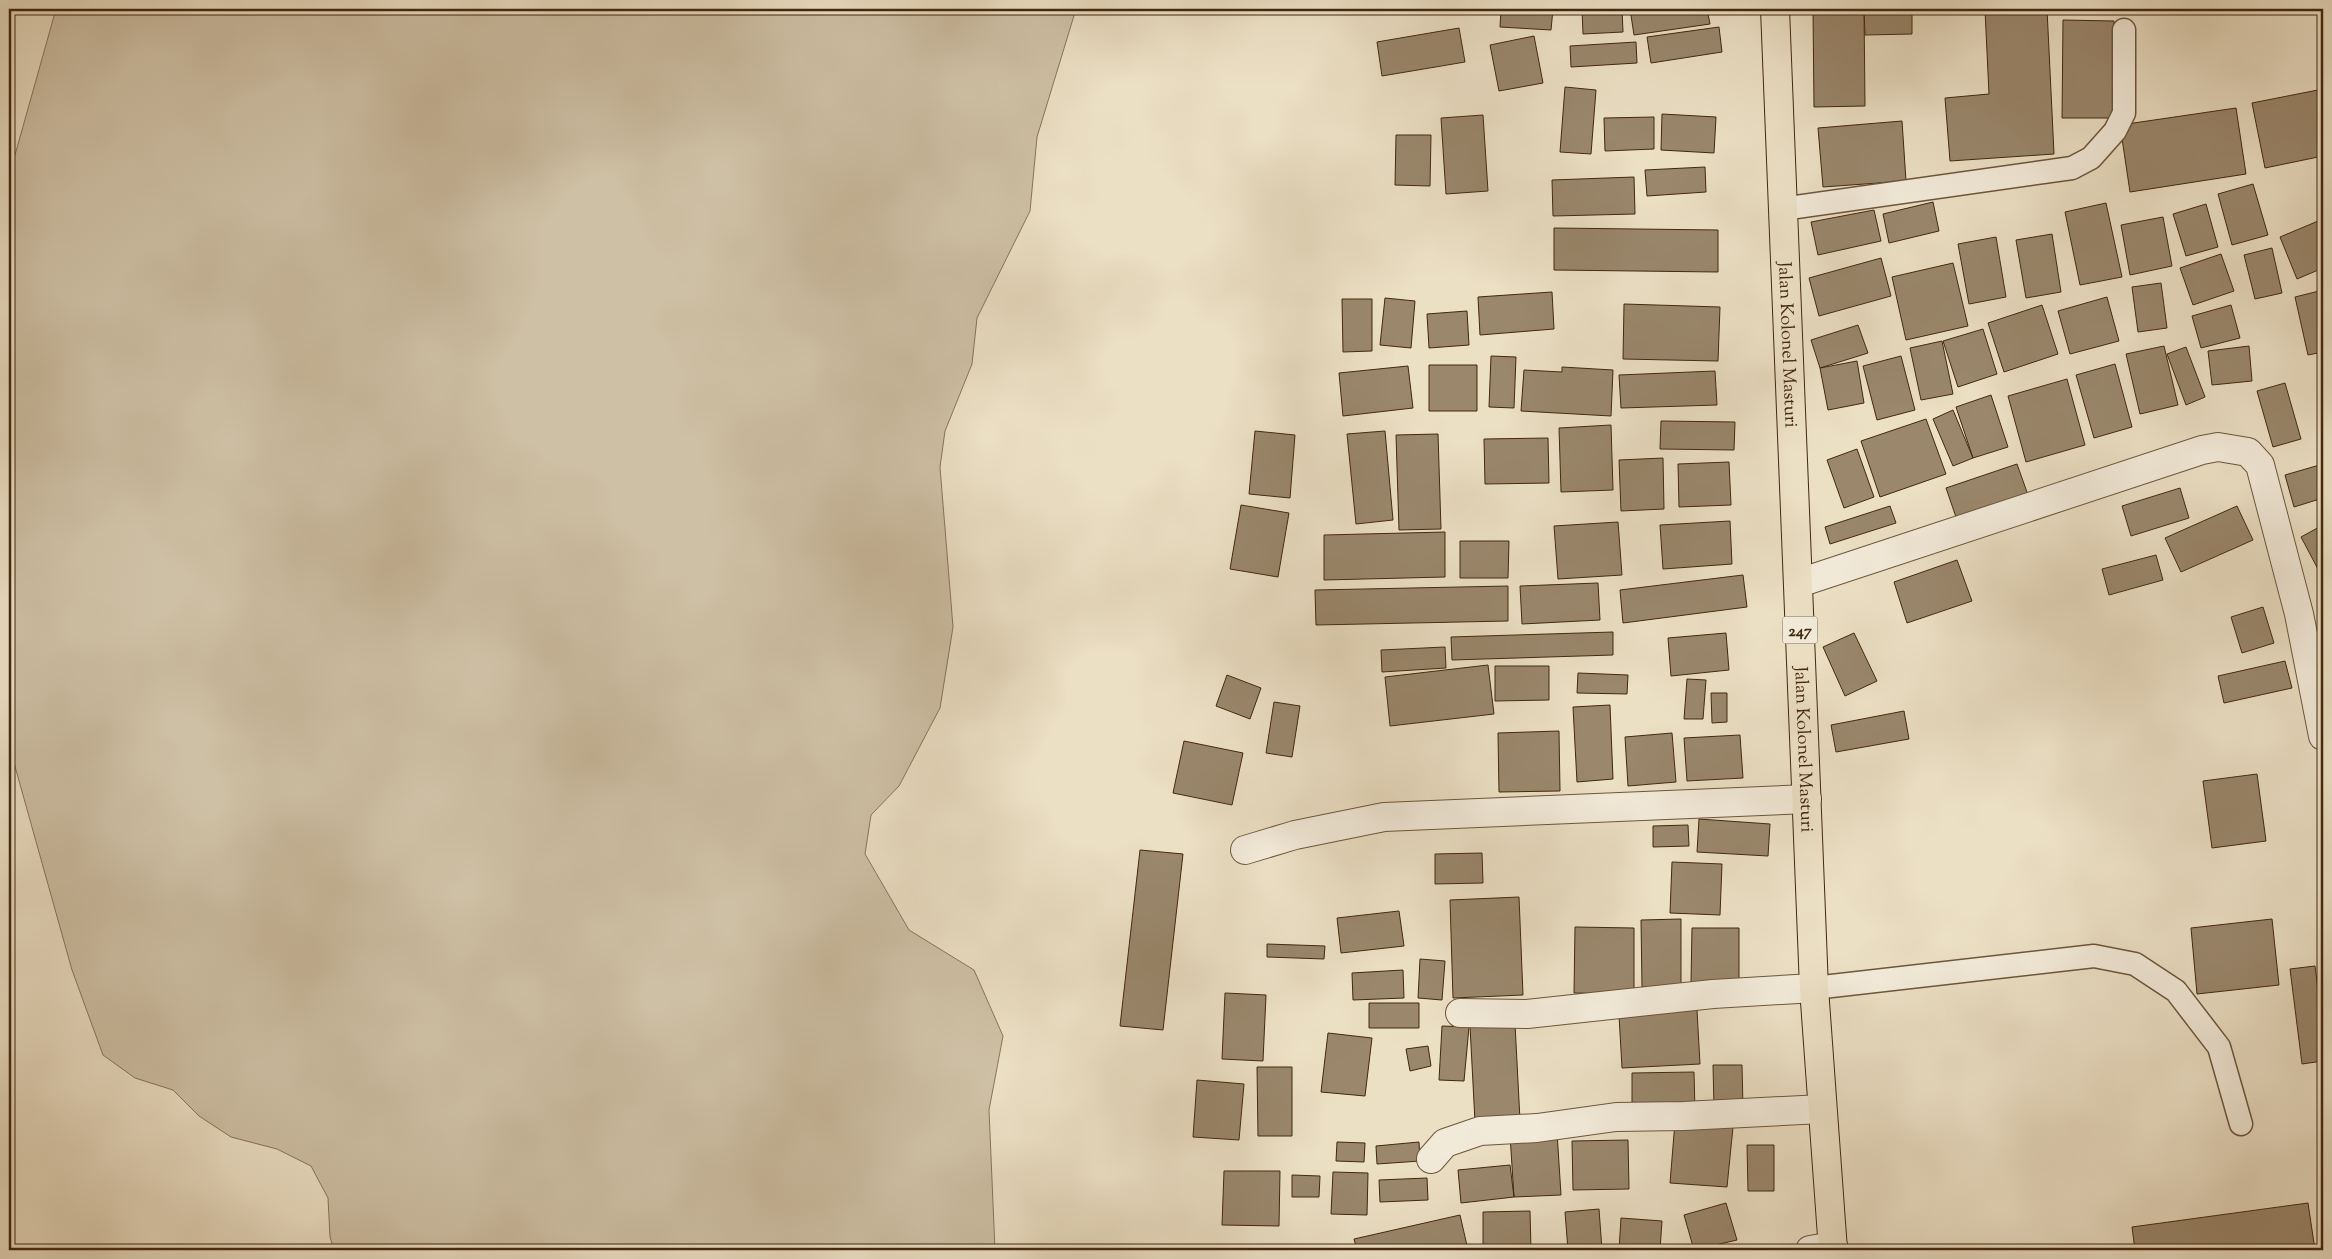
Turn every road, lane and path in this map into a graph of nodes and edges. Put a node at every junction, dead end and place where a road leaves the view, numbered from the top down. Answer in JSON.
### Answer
{"nodes":[{"id":1,"x":1775,"y":9,"type":"edge"},
{"id":2,"x":2124,"y":30,"type":"dead end"},
{"id":3,"x":1782,"y":208,"type":"junction"},
{"id":4,"x":1799,"y":584,"type":"junction"},
{"id":5,"x":2323,"y":736,"type":"edge"},
{"id":6,"x":1807,"y":799,"type":"junction"},
{"id":7,"x":1245,"y":850,"type":"dead end"},
{"id":8,"x":1814,"y":988,"type":"junction"},
{"id":9,"x":1460,"y":1012,"type":"dead end"},
{"id":10,"x":1822,"y":1109,"type":"junction"},
{"id":11,"x":2241,"y":1124,"type":"dead end"},
{"id":12,"x":1432,"y":1159,"type":"dead end"},
{"id":13,"x":1825,"y":1249,"type":"edge"}],
"edges":[{"from":1,"to":3,"type":"main road","name":"Jalan Kolonel Masturi","number":"247"},
{"from":2,"to":3,"type":"lane"},
{"from":3,"to":4,"type":"main road","name":"Jalan Kolonel Masturi","number":"247"},
{"from":4,"to":5,"type":"street"},
{"from":4,"to":6,"type":"main road","name":"Jalan Kolonel Masturi","number":"247"},
{"from":6,"to":7,"type":"street"},
{"from":6,"to":8,"type":"main road","name":"Jalan Kolonel Masturi","number":"247"},
{"from":8,"to":9,"type":"street"},
{"from":8,"to":10,"type":"main road","name":"Jalan Kolonel Masturi","number":"247"},
{"from":8,"to":11,"type":"lane"},
{"from":10,"to":12,"type":"street"},
{"from":10,"to":13,"type":"main road","name":"Jalan Kolonel Masturi","number":"247"}]}
